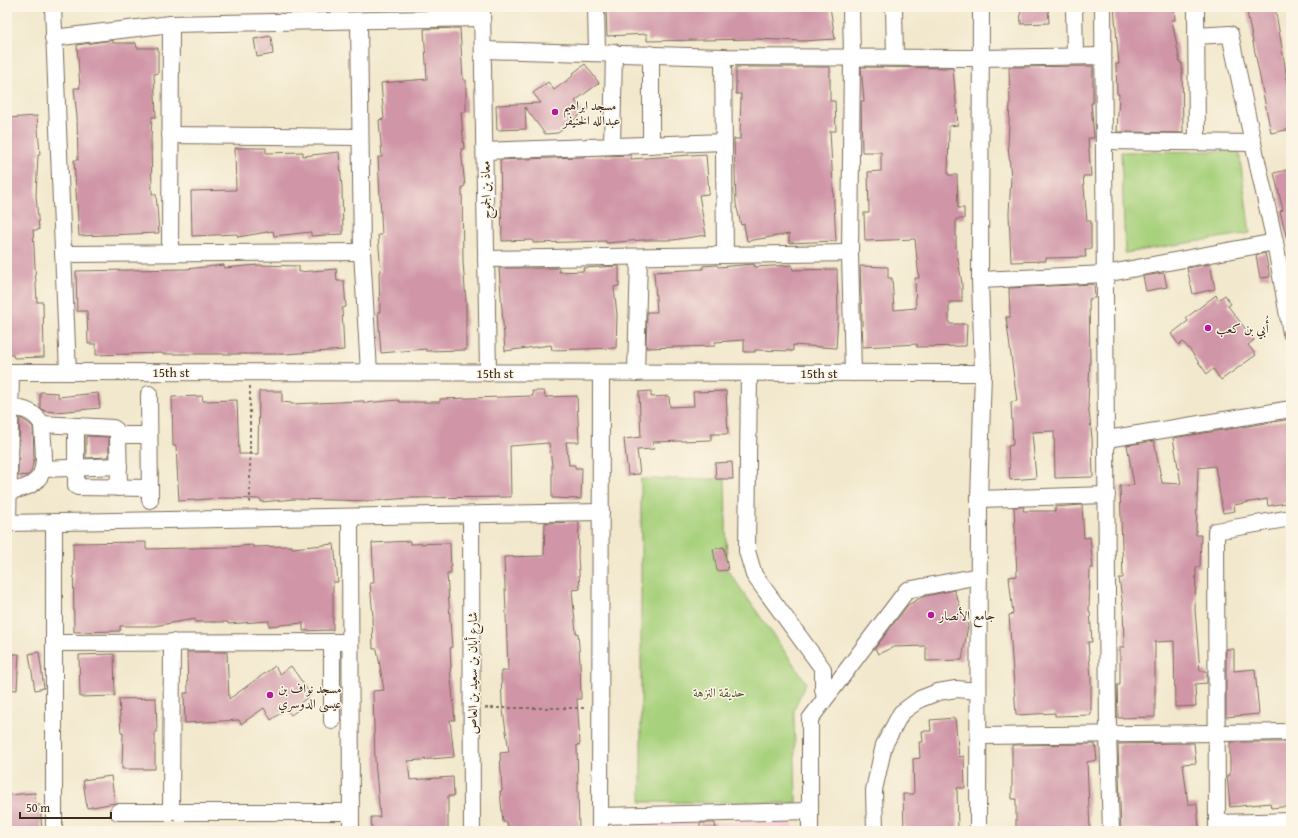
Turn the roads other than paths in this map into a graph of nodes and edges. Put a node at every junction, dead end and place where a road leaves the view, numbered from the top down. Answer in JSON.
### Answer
{"nodes":[{"id":1,"x":53,"y":7,"type":"edge"},
{"id":2,"x":596,"y":7,"type":"edge"},
{"id":3,"x":851,"y":7,"type":"edge"},
{"id":4,"x":894,"y":7,"type":"edge"},
{"id":5,"x":981,"y":7,"type":"edge"},
{"id":6,"x":1074,"y":7,"type":"edge"},
{"id":7,"x":1103,"y":7,"type":"edge"},
{"id":8,"x":1196,"y":7,"type":"edge"},
{"id":9,"x":482,"y":13,"type":"edge"},
{"id":10,"x":359,"y":20,"type":"junction"},
{"id":11,"x":171,"y":24,"type":"junction"},
{"id":12,"x":1196,"y":36,"type":"junction"},
{"id":13,"x":53,"y":38,"type":"junction"},
{"id":14,"x":483,"y":50,"type":"junction"},
{"id":15,"x":597,"y":52,"type":"junction"},
{"id":16,"x":614,"y":52,"type":"junction"},
{"id":17,"x":651,"y":54,"type":"junction"},
{"id":18,"x":723,"y":56,"type":"junction"},
{"id":19,"x":1075,"y":56,"type":"junction"},
{"id":20,"x":1103,"y":56,"type":"junction"},
{"id":21,"x":852,"y":57,"type":"junction"},
{"id":22,"x":895,"y":57,"type":"junction"},
{"id":23,"x":980,"y":58,"type":"junction"},
{"id":24,"x":170,"y":135,"type":"junction"},
{"id":25,"x":360,"y":137,"type":"junction"},
{"id":26,"x":1104,"y":141,"type":"junction"},
{"id":27,"x":724,"y":142,"type":"junction"},
{"id":28,"x":1197,"y":142,"type":"junction"},
{"id":29,"x":1253,"y":143,"type":"junction"},
{"id":30,"x":651,"y":145,"type":"junction"},
{"id":31,"x":612,"y":146,"type":"junction"},
{"id":32,"x":485,"y":151,"type":"junction"},
{"id":33,"x":1275,"y":242,"type":"junction"},
{"id":34,"x":362,"y":252,"type":"junction"},
{"id":35,"x":850,"y":253,"type":"junction"},
{"id":36,"x":63,"y":254,"type":"junction"},
{"id":37,"x":170,"y":254,"type":"junction"},
{"id":38,"x":725,"y":255,"type":"junction"},
{"id":39,"x":639,"y":256,"type":"junction"},
{"id":40,"x":486,"y":259,"type":"junction"},
{"id":41,"x":1105,"y":274,"type":"junction"},
{"id":42,"x":980,"y":280,"type":"junction"},
{"id":43,"x":1291,"y":332,"type":"edge"},
{"id":44,"x":9,"y":372,"type":"edge"},
{"id":45,"x":68,"y":372,"type":"junction"},
{"id":46,"x":369,"y":372,"type":"junction"},
{"id":47,"x":488,"y":372,"type":"junction"},
{"id":48,"x":601,"y":373,"type":"junction"},
{"id":49,"x":636,"y":373,"type":"junction"},
{"id":50,"x":749,"y":373,"type":"junction"},
{"id":51,"x":853,"y":373,"type":"junction"},
{"id":52,"x":983,"y":373,"type":"junction"},
{"id":53,"x":149,"y":394,"type":"dead end"},
{"id":54,"x":10,"y":408,"type":"junction"},
{"id":55,"x":1291,"y":409,"type":"edge"},
{"id":56,"x":42,"y":424,"type":"junction"},
{"id":57,"x":76,"y":426,"type":"junction"},
{"id":58,"x":118,"y":435,"type":"junction"},
{"id":59,"x":149,"y":435,"type":"junction"},
{"id":60,"x":1107,"y":439,"type":"junction"},
{"id":61,"x":119,"y":466,"type":"junction"},
{"id":62,"x":75,"y":467,"type":"junction"},
{"id":63,"x":43,"y":469,"type":"junction"},
{"id":64,"x":119,"y":488,"type":"junction"},
{"id":65,"x":9,"y":491,"type":"junction"},
{"id":66,"x":1107,"y":495,"type":"junction"},
{"id":67,"x":979,"y":499,"type":"junction"},
{"id":68,"x":600,"y":512,"type":"junction"},
{"id":69,"x":471,"y":514,"type":"junction"},
{"id":70,"x":350,"y":517,"type":"junction"},
{"id":71,"x":1291,"y":518,"type":"edge"},
{"id":72,"x":54,"y":522,"type":"junction"},
{"id":73,"x":8,"y":523,"type":"edge"},
{"id":74,"x":979,"y":576,"type":"junction"},
{"id":75,"x":172,"y":642,"type":"junction"},
{"id":76,"x":332,"y":642,"type":"junction"},
{"id":77,"x":350,"y":642,"type":"junction"},
{"id":78,"x":54,"y":643,"type":"junction"},
{"id":79,"x":978,"y":691,"type":"junction"},
{"id":80,"x":825,"y":698,"type":"junction"},
{"id":81,"x":332,"y":721,"type":"dead end"},
{"id":82,"x":1291,"y":732,"type":"edge"},
{"id":83,"x":1216,"y":733,"type":"junction"},
{"id":84,"x":1108,"y":734,"type":"junction"},
{"id":85,"x":978,"y":736,"type":"junction"},
{"id":86,"x":810,"y":811,"type":"junction"},
{"id":87,"x":118,"y":812,"type":"dead end"},
{"id":88,"x":171,"y":812,"type":"junction"},
{"id":89,"x":351,"y":812,"type":"junction"},
{"id":90,"x":1291,"y":821,"type":"edge"},
{"id":91,"x":600,"y":823,"type":"edge"},
{"id":92,"x":1217,"y":827,"type":"edge"},
{"id":93,"x":54,"y":831,"type":"edge"},
{"id":94,"x":351,"y":831,"type":"edge"},
{"id":95,"x":472,"y":831,"type":"edge"},
{"id":96,"x":810,"y":831,"type":"edge"},
{"id":97,"x":875,"y":831,"type":"edge"},
{"id":98,"x":978,"y":831,"type":"edge"},
{"id":99,"x":1111,"y":831,"type":"edge"}],
"edges":[{"from":1,"to":13,"type":"street"},
{"from":2,"to":15,"type":"street"},
{"from":3,"to":21,"type":"street"},
{"from":4,"to":22,"type":"street"},
{"from":5,"to":23,"type":"street"},
{"from":6,"to":19,"type":"street"},
{"from":7,"to":20,"type":"street"},
{"from":8,"to":12,"type":"street"},
{"from":9,"to":10,"type":"street"},
{"from":9,"to":14,"type":"street","name":"معاذ بن الجموح"},
{"from":10,"to":11,"type":"street"},
{"from":10,"to":25,"type":"street"},
{"from":11,"to":13,"type":"street"},
{"from":11,"to":24,"type":"street"},
{"from":12,"to":28,"type":"street"},
{"from":12,"to":29,"type":"street"},
{"from":13,"to":36,"type":"street"},
{"from":14,"to":15,"type":"street"},
{"from":14,"to":32,"type":"street","name":"معاذ بن الجموح"},
{"from":15,"to":16,"type":"street"},
{"from":16,"to":17,"type":"street"},
{"from":16,"to":31,"type":"street"},
{"from":17,"to":18,"type":"street"},
{"from":17,"to":30,"type":"street"},
{"from":18,"to":21,"type":"street"},
{"from":18,"to":27,"type":"street"},
{"from":19,"to":20,"type":"street"},
{"from":19,"to":23,"type":"street"},
{"from":20,"to":26,"type":"street"},
{"from":21,"to":22,"type":"street"},
{"from":21,"to":35,"type":"street"},
{"from":22,"to":23,"type":"street"},
{"from":23,"to":42,"type":"street"},
{"from":24,"to":25,"type":"street"},
{"from":24,"to":37,"type":"street"},
{"from":25,"to":34,"type":"street"},
{"from":26,"to":28,"type":"street"},
{"from":26,"to":41,"type":"street"},
{"from":27,"to":30,"type":"street"},
{"from":27,"to":38,"type":"street"},
{"from":28,"to":29,"type":"street"},
{"from":29,"to":33,"type":"street"},
{"from":30,"to":31,"type":"street"},
{"from":31,"to":32,"type":"street"},
{"from":32,"to":40,"type":"street","name":"معاذ بن الجموح"},
{"from":33,"to":41,"type":"street"},
{"from":33,"to":43,"type":"street"},
{"from":34,"to":37,"type":"street"},
{"from":34,"to":46,"type":"street"},
{"from":35,"to":38,"type":"street"},
{"from":35,"to":51,"type":"street"},
{"from":36,"to":37,"type":"street"},
{"from":36,"to":45,"type":"street"},
{"from":38,"to":39,"type":"street"},
{"from":39,"to":40,"type":"street"},
{"from":39,"to":49,"type":"street"},
{"from":40,"to":47,"type":"street","name":"معاذ بن الجموح"},
{"from":41,"to":42,"type":"street"},
{"from":41,"to":60,"type":"street"},
{"from":42,"to":52,"type":"street"},
{"from":44,"to":45,"type":"street","name":"15th st"},
{"from":44,"to":54,"type":"street"},
{"from":45,"to":46,"type":"street","name":"15th st"},
{"from":46,"to":47,"type":"street","name":"15th st"},
{"from":47,"to":48,"type":"street","name":"15th st"},
{"from":48,"to":49,"type":"street","name":"15th st"},
{"from":48,"to":68,"type":"street"},
{"from":49,"to":50,"type":"street","name":"15th st"},
{"from":50,"to":51,"type":"street","name":"15th st"},
{"from":50,"to":80,"type":"street"},
{"from":51,"to":52,"type":"street","name":"15th st"},
{"from":52,"to":67,"type":"street"},
{"from":53,"to":59,"type":"street"},
{"from":54,"to":56,"type":"street"},
{"from":54,"to":65,"type":"street"},
{"from":55,"to":60,"type":"street"},
{"from":56,"to":57,"type":"street"},
{"from":56,"to":63,"type":"street"},
{"from":57,"to":58,"type":"street"},
{"from":57,"to":62,"type":"street"},
{"from":58,"to":59,"type":"street"},
{"from":58,"to":61,"type":"street"},
{"from":59,"to":64,"type":"street"},
{"from":60,"to":66,"type":"street"},
{"from":61,"to":62,"type":"street"},
{"from":61,"to":64,"type":"street"},
{"from":62,"to":63,"type":"street"},
{"from":62,"to":64,"type":"street"},
{"from":63,"to":65,"type":"street"},
{"from":65,"to":73,"type":"street"},
{"from":66,"to":67,"type":"street"},
{"from":66,"to":84,"type":"street"},
{"from":67,"to":74,"type":"street"},
{"from":68,"to":69,"type":"street"},
{"from":68,"to":91,"type":"street"},
{"from":69,"to":70,"type":"street"},
{"from":69,"to":95,"type":"street","name":"شارع أبان بن سعيد بن العاص"},
{"from":70,"to":72,"type":"street"},
{"from":70,"to":77,"type":"street"},
{"from":71,"to":83,"type":"street"},
{"from":72,"to":73,"type":"street"},
{"from":72,"to":78,"type":"street"},
{"from":74,"to":79,"type":"street"},
{"from":74,"to":80,"type":"street"},
{"from":75,"to":76,"type":"street"},
{"from":75,"to":78,"type":"street"},
{"from":75,"to":88,"type":"street"},
{"from":76,"to":77,"type":"street"},
{"from":76,"to":81,"type":"street"},
{"from":77,"to":89,"type":"street"},
{"from":78,"to":93,"type":"street"},
{"from":79,"to":85,"type":"street"},
{"from":79,"to":97,"type":"street"},
{"from":80,"to":86,"type":"street"},
{"from":82,"to":83,"type":"street"},
{"from":83,"to":84,"type":"street"},
{"from":83,"to":92,"type":"street"},
{"from":84,"to":85,"type":"street"},
{"from":84,"to":99,"type":"street"},
{"from":85,"to":98,"type":"street"},
{"from":86,"to":91,"type":"street"},
{"from":86,"to":96,"type":"street"},
{"from":87,"to":88,"type":"street"},
{"from":88,"to":89,"type":"street"},
{"from":89,"to":94,"type":"street"},
{"from":90,"to":92,"type":"street"}]}
